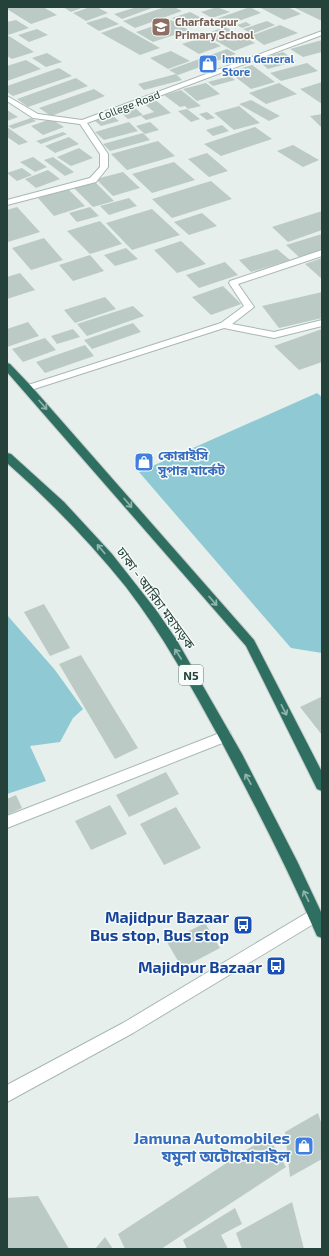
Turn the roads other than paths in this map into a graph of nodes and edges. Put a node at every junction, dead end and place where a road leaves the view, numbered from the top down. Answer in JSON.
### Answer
{"nodes":[{"id":1,"x":322,"y":33,"type":"edge"},
{"id":2,"x":7,"y":98,"type":"edge"},
{"id":3,"x":83,"y":122,"type":"junction"},
{"id":4,"x":7,"y":203,"type":"edge"},
{"id":5,"x":322,"y":253,"type":"edge"},
{"id":6,"x":322,"y":323,"type":"edge"},
{"id":7,"x":224,"y":325,"type":"junction"},
{"id":8,"x":7,"y":366,"type":"edge"},
{"id":9,"x":28,"y":388,"type":"junction"},
{"id":10,"x":7,"y":457,"type":"edge"},
{"id":11,"x":225,"y":736,"type":"junction"},
{"id":12,"x":322,"y":785,"type":"edge"},
{"id":13,"x":7,"y":822,"type":"edge"},
{"id":14,"x":315,"y":915,"type":"junction"},
{"id":15,"x":322,"y":931,"type":"edge"},
{"id":16,"x":7,"y":1094,"type":"edge"}],
"edges":[{"from":1,"to":3,"type":"street","name":"College Road"},
{"from":2,"to":3,"type":"street"},
{"from":3,"to":4,"type":"street","name":"College Road"},
{"from":5,"to":7,"type":"street"},
{"from":6,"to":7,"type":"street"},
{"from":7,"to":9,"type":"street"},
{"from":8,"to":9,"type":"highway"},
{"from":9,"to":12,"type":"highway","one_way":true},
{"from":11,"to":10,"type":"highway","name":"ঢাকা - আরিচা মহাসড়ক","number":"N5","one_way":true},
{"from":11,"to":13,"type":"street"},
{"from":14,"to":11,"type":"highway","name":"ঢাকা - আরিচা মহাসড়ক","number":"N5","one_way":true},
{"from":14,"to":15,"type":"highway","name":"ঢাকা - আরিচা মহাসড়ক","number":"N5"},
{"from":14,"to":16,"type":"street"}]}
